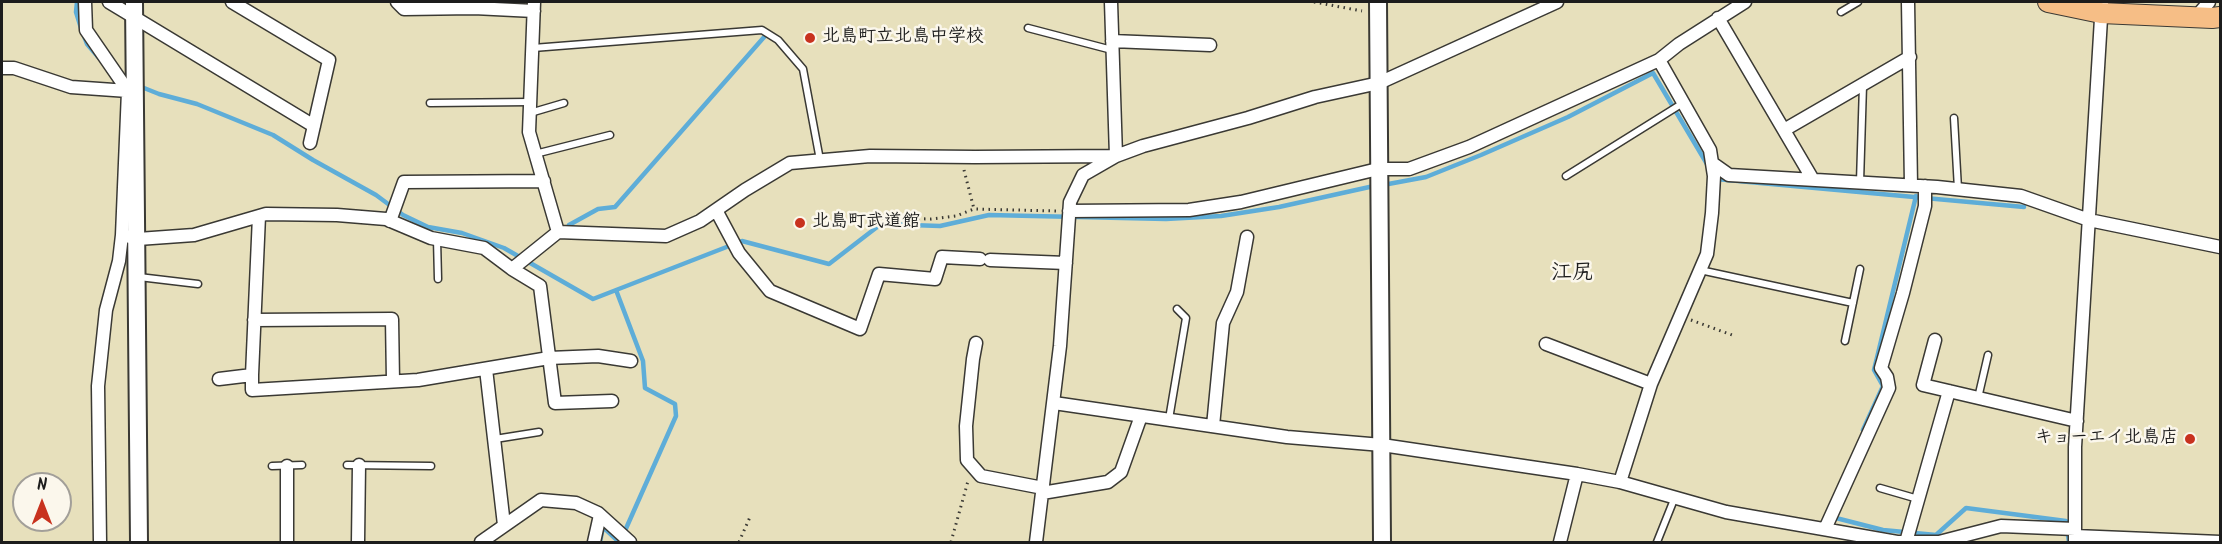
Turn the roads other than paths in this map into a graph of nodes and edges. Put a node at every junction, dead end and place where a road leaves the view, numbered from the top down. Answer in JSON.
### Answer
{"nodes":[{"id":1,"x":85,"y":2,"type":"edge"},
{"id":2,"x":109,"y":2,"type":"edge"},
{"id":3,"x":232,"y":2,"type":"edge"},
{"id":4,"x":397,"y":2,"type":"edge"},
{"id":5,"x":1111,"y":2,"type":"edge"},
{"id":6,"x":1557,"y":2,"type":"edge"},
{"id":7,"x":1745,"y":2,"type":"edge"},
{"id":8,"x":1858,"y":2,"type":"edge"},
{"id":9,"x":1908,"y":2,"type":"edge"},
{"id":10,"x":2048,"y":2,"type":"edge"},
{"id":11,"x":2209,"y":2,"type":"edge"},
{"id":12,"x":534,"y":6,"type":"edge"},
{"id":13,"x":2101,"y":7,"type":"edge"},
{"id":14,"x":1378,"y":8,"type":"edge"},
{"id":15,"x":134,"y":9,"type":"edge"},
{"id":16,"x":1841,"y":12,"type":"dead end"},
{"id":17,"x":2220,"y":16,"type":"edge"},
{"id":18,"x":2196,"y":17,"type":"junction"},
{"id":19,"x":1719,"y":18,"type":"junction"},
{"id":20,"x":1028,"y":28,"type":"dead end"},
{"id":21,"x":1112,"y":45,"type":"junction"},
{"id":22,"x":1210,"y":45,"type":"dead end"},
{"id":23,"x":532,"y":48,"type":"junction"},
{"id":24,"x":1910,"y":57,"type":"junction"},
{"id":25,"x":1659,"y":60,"type":"junction"},
{"id":26,"x":2,"y":68,"type":"edge"},
{"id":27,"x":1379,"y":83,"type":"junction"},
{"id":28,"x":1863,"y":85,"type":"junction"},
{"id":29,"x":132,"y":97,"type":"junction"},
{"id":30,"x":430,"y":103,"type":"dead end"},
{"id":31,"x":564,"y":103,"type":"dead end"},
{"id":32,"x":1683,"y":103,"type":"junction"},
{"id":33,"x":530,"y":107,"type":"junction"},
{"id":34,"x":1954,"y":118,"type":"dead end"},
{"id":35,"x":314,"y":126,"type":"junction"},
{"id":36,"x":1784,"y":130,"type":"junction"},
{"id":37,"x":610,"y":135,"type":"dead end"},
{"id":38,"x":310,"y":143,"type":"dead end"},
{"id":39,"x":535,"y":154,"type":"junction"},
{"id":40,"x":1116,"y":156,"type":"junction"},
{"id":41,"x":820,"y":160,"type":"junction"},
{"id":42,"x":1712,"y":163,"type":"junction"},
{"id":43,"x":1566,"y":176,"type":"dead end"},
{"id":44,"x":1812,"y":178,"type":"junction"},
{"id":45,"x":1378,"y":180,"type":"junction"},
{"id":46,"x":544,"y":181,"type":"junction"},
{"id":47,"x":1860,"y":182,"type":"junction"},
{"id":48,"x":1911,"y":185,"type":"junction"},
{"id":49,"x":1925,"y":186,"type":"junction"},
{"id":50,"x":1958,"y":189,"type":"junction"},
{"id":51,"x":716,"y":210,"type":"junction"},
{"id":52,"x":1069,"y":211,"type":"junction"},
{"id":53,"x":259,"y":216,"type":"junction"},
{"id":54,"x":2089,"y":220,"type":"junction"},
{"id":55,"x":390,"y":221,"type":"junction"},
{"id":56,"x":558,"y":232,"type":"junction"},
{"id":57,"x":130,"y":237,"type":"junction"},
{"id":58,"x":1247,"y":237,"type":"dead end"},
{"id":59,"x":437,"y":239,"type":"junction"},
{"id":60,"x":2220,"y":247,"type":"edge"},
{"id":61,"x":1066,"y":263,"type":"junction"},
{"id":62,"x":512,"y":269,"type":"junction"},
{"id":63,"x":1860,"y":269,"type":"dead end"},
{"id":64,"x":1700,"y":270,"type":"junction"},
{"id":65,"x":138,"y":277,"type":"junction"},
{"id":66,"x":438,"y":279,"type":"dead end"},
{"id":67,"x":198,"y":284,"type":"dead end"},
{"id":68,"x":1853,"y":303,"type":"junction"},
{"id":69,"x":1177,"y":309,"type":"dead end"},
{"id":70,"x":254,"y":320,"type":"junction"},
{"id":71,"x":1935,"y":339,"type":"dead end"},
{"id":72,"x":1845,"y":341,"type":"dead end"},
{"id":73,"x":976,"y":343,"type":"dead end"},
{"id":74,"x":1546,"y":344,"type":"dead end"},
{"id":75,"x":1988,"y":355,"type":"dead end"},
{"id":76,"x":549,"y":358,"type":"junction"},
{"id":77,"x":631,"y":361,"type":"dead end"},
{"id":78,"x":486,"y":369,"type":"junction"},
{"id":79,"x":252,"y":375,"type":"junction"},
{"id":80,"x":219,"y":379,"type":"dead end"},
{"id":81,"x":393,"y":381,"type":"junction"},
{"id":82,"x":1652,"y":384,"type":"junction"},
{"id":83,"x":1949,"y":391,"type":"junction"},
{"id":84,"x":1978,"y":398,"type":"junction"},
{"id":85,"x":612,"y":401,"type":"dead end"},
{"id":86,"x":1054,"y":403,"type":"junction"},
{"id":87,"x":1141,"y":416,"type":"junction"},
{"id":88,"x":1169,"y":420,"type":"junction"},
{"id":89,"x":2077,"y":421,"type":"junction"},
{"id":90,"x":1213,"y":426,"type":"junction"},
{"id":91,"x":539,"y":432,"type":"dead end"},
{"id":92,"x":494,"y":439,"type":"junction"},
{"id":93,"x":1382,"y":445,"type":"junction"},
{"id":94,"x":302,"y":465,"type":"dead end"},
{"id":95,"x":353,"y":465,"type":"joint"},
{"id":96,"x":272,"y":466,"type":"dead end"},
{"id":97,"x":287,"y":466,"type":"junction"},
{"id":98,"x":431,"y":466,"type":"dead end"},
{"id":99,"x":1577,"y":474,"type":"junction"},
{"id":100,"x":1620,"y":482,"type":"junction"},
{"id":101,"x":1880,"y":488,"type":"dead end"},
{"id":102,"x":1043,"y":490,"type":"junction"},
{"id":103,"x":1676,"y":498,"type":"junction"},
{"id":104,"x":1918,"y":499,"type":"junction"},
{"id":105,"x":600,"y":515,"type":"junction"},
{"id":106,"x":504,"y":525,"type":"junction"},
{"id":107,"x":1825,"y":529,"type":"junction"},
{"id":108,"x":2075,"y":536,"type":"edge"},
{"id":109,"x":1974,"y":538,"type":"edge"},
{"id":110,"x":2165,"y":541,"type":"edge"},
{"id":111,"x":1906,"y":542,"type":"edge"},
{"id":112,"x":2220,"y":542,"type":"edge"},
{"id":113,"x":100,"y":543,"type":"edge"},
{"id":114,"x":139,"y":543,"type":"edge"},
{"id":115,"x":287,"y":543,"type":"edge"},
{"id":116,"x":358,"y":543,"type":"edge"},
{"id":117,"x":481,"y":543,"type":"edge"},
{"id":118,"x":594,"y":543,"type":"edge"},
{"id":119,"x":630,"y":543,"type":"edge"},
{"id":120,"x":1036,"y":543,"type":"edge"},
{"id":121,"x":1383,"y":543,"type":"edge"},
{"id":122,"x":1560,"y":543,"type":"edge"},
{"id":123,"x":1657,"y":543,"type":"edge"}],
"edges":[{"from":1,"to":29,"type":"street"},
{"from":2,"to":15,"type":"street"},
{"from":3,"to":35,"type":"street"},
{"from":4,"to":12,"type":"street"},
{"from":5,"to":21,"type":"street"},
{"from":6,"to":27,"type":"street"},
{"from":7,"to":19,"type":"street"},
{"from":8,"to":16,"type":"lane"},
{"from":9,"to":24,"type":"street"},
{"from":10,"to":13,"type":"main road"},
{"from":11,"to":18,"type":"street"},
{"from":12,"to":23,"type":"street"},
{"from":13,"to":18,"type":"main road"},
{"from":13,"to":54,"type":"street"},
{"from":14,"to":27,"type":"street"},
{"from":15,"to":29,"type":"street"},
{"from":15,"to":35,"type":"street"},
{"from":17,"to":18,"type":"main road"},
{"from":19,"to":25,"type":"street"},
{"from":19,"to":36,"type":"street"},
{"from":20,"to":21,"type":"lane"},
{"from":21,"to":22,"type":"street"},
{"from":21,"to":40,"type":"street"},
{"from":23,"to":33,"type":"street"},
{"from":23,"to":41,"type":"lane"},
{"from":24,"to":28,"type":"street"},
{"from":24,"to":48,"type":"street"},
{"from":25,"to":32,"type":"street"},
{"from":25,"to":45,"type":"street"},
{"from":26,"to":29,"type":"street"},
{"from":27,"to":40,"type":"street"},
{"from":27,"to":45,"type":"street"},
{"from":28,"to":36,"type":"street"},
{"from":28,"to":47,"type":"lane"},
{"from":29,"to":57,"type":"street"},
{"from":30,"to":33,"type":"lane"},
{"from":31,"to":33,"type":"lane"},
{"from":32,"to":42,"type":"street"},
{"from":32,"to":43,"type":"lane"},
{"from":33,"to":39,"type":"street"},
{"from":34,"to":50,"type":"lane"},
{"from":35,"to":38,"type":"street"},
{"from":36,"to":44,"type":"street"},
{"from":37,"to":39,"type":"lane"},
{"from":39,"to":46,"type":"street"},
{"from":40,"to":41,"type":"street"},
{"from":40,"to":52,"type":"street"},
{"from":41,"to":51,"type":"street"},
{"from":42,"to":44,"type":"street"},
{"from":42,"to":64,"type":"street"},
{"from":44,"to":47,"type":"street"},
{"from":45,"to":52,"type":"street"},
{"from":45,"to":93,"type":"street"},
{"from":46,"to":55,"type":"street"},
{"from":46,"to":56,"type":"street"},
{"from":47,"to":48,"type":"street"},
{"from":48,"to":49,"type":"street"},
{"from":49,"to":50,"type":"street"},
{"from":49,"to":107,"type":"street"},
{"from":50,"to":54,"type":"street"},
{"from":51,"to":56,"type":"street"},
{"from":51,"to":61,"type":"street"},
{"from":52,"to":61,"type":"street"},
{"from":53,"to":55,"type":"street"},
{"from":53,"to":57,"type":"street"},
{"from":53,"to":70,"type":"street"},
{"from":54,"to":60,"type":"street"},
{"from":54,"to":89,"type":"street"},
{"from":55,"to":59,"type":"street"},
{"from":56,"to":62,"type":"street"},
{"from":57,"to":65,"type":"street"},
{"from":57,"to":113,"type":"street"},
{"from":58,"to":90,"type":"street"},
{"from":59,"to":62,"type":"street"},
{"from":59,"to":66,"type":"lane"},
{"from":61,"to":86,"type":"street"},
{"from":62,"to":76,"type":"street"},
{"from":63,"to":68,"type":"lane"},
{"from":64,"to":68,"type":"lane"},
{"from":64,"to":82,"type":"street"},
{"from":65,"to":67,"type":"lane"},
{"from":65,"to":114,"type":"street"},
{"from":68,"to":72,"type":"lane"},
{"from":69,"to":88,"type":"lane"},
{"from":70,"to":79,"type":"street"},
{"from":70,"to":81,"type":"street"},
{"from":71,"to":83,"type":"street"},
{"from":73,"to":102,"type":"street"},
{"from":74,"to":82,"type":"street"},
{"from":75,"to":84,"type":"lane"},
{"from":76,"to":77,"type":"street"},
{"from":76,"to":78,"type":"street"},
{"from":76,"to":85,"type":"street"},
{"from":78,"to":81,"type":"street"},
{"from":78,"to":92,"type":"street"},
{"from":79,"to":80,"type":"street"},
{"from":79,"to":81,"type":"street"},
{"from":82,"to":100,"type":"street"},
{"from":83,"to":84,"type":"street"},
{"from":83,"to":104,"type":"street"},
{"from":84,"to":89,"type":"street"},
{"from":86,"to":87,"type":"street"},
{"from":86,"to":102,"type":"street"},
{"from":87,"to":88,"type":"street"},
{"from":87,"to":102,"type":"street"},
{"from":88,"to":90,"type":"street"},
{"from":89,"to":108,"type":"street"},
{"from":90,"to":93,"type":"street"},
{"from":91,"to":92,"type":"lane"},
{"from":92,"to":106,"type":"street"},
{"from":93,"to":99,"type":"street"},
{"from":93,"to":121,"type":"street"},
{"from":94,"to":97,"type":"lane"},
{"from":95,"to":98,"type":"lane"},
{"from":95,"to":116,"type":"street"},
{"from":96,"to":97,"type":"lane"},
{"from":97,"to":115,"type":"street"},
{"from":99,"to":100,"type":"street"},
{"from":99,"to":122,"type":"street"},
{"from":100,"to":103,"type":"street"},
{"from":101,"to":104,"type":"lane"},
{"from":102,"to":120,"type":"street"},
{"from":103,"to":107,"type":"street"},
{"from":103,"to":123,"type":"lane"},
{"from":104,"to":111,"type":"street"},
{"from":105,"to":106,"type":"street"},
{"from":105,"to":118,"type":"street"},
{"from":105,"to":119,"type":"street"},
{"from":106,"to":117,"type":"street"},
{"from":107,"to":111,"type":"street"},
{"from":108,"to":109,"type":"street"},
{"from":108,"to":110,"type":"street"},
{"from":109,"to":111,"type":"street"},
{"from":110,"to":112,"type":"street"}]}
